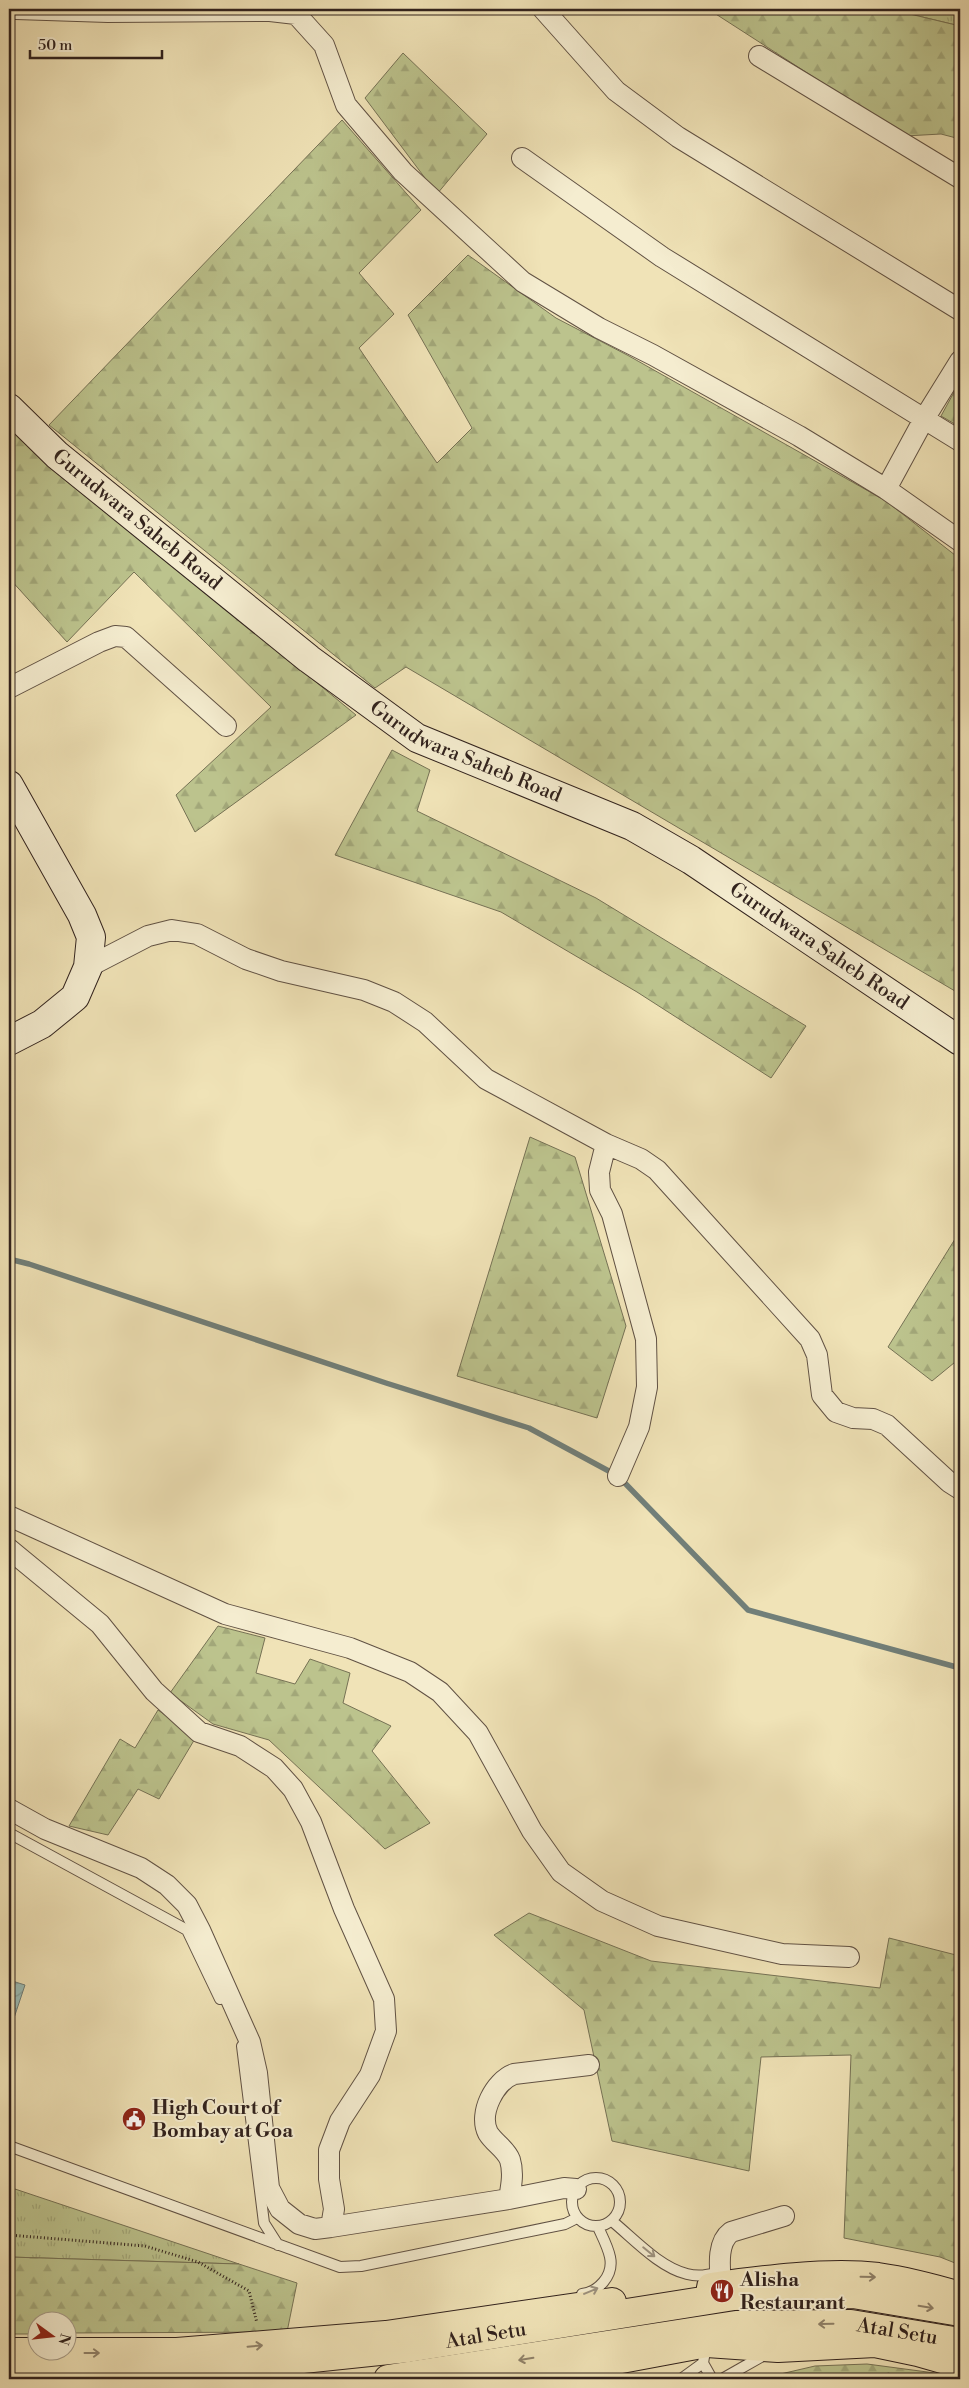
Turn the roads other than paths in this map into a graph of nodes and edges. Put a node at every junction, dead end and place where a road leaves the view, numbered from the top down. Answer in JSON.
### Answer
{"nodes":[{"id":1,"x":16,"y":9,"type":"edge"},
{"id":2,"x":543,"y":9,"type":"edge"},
{"id":3,"x":299,"y":11,"type":"edge"},
{"id":4,"x":759,"y":56,"type":"dead end"},
{"id":5,"x":522,"y":158,"type":"dead end"},
{"id":6,"x":960,"y":178,"type":"edge"},
{"id":7,"x":960,"y":310,"type":"edge"},
{"id":8,"x":960,"y":361,"type":"edge"},
{"id":9,"x":9,"y":408,"type":"edge"},
{"id":10,"x":924,"y":419,"type":"junction"},
{"id":11,"x":960,"y":441,"type":"edge"},
{"id":12,"x":886,"y":489,"type":"junction"},
{"id":13,"x":960,"y":540,"type":"edge"},
{"id":14,"x":9,"y":688,"type":"edge"},
{"id":15,"x":226,"y":726,"type":"dead end"},
{"id":16,"x":9,"y":785,"type":"edge"},
{"id":17,"x":88,"y":967,"type":"junction"},
{"id":18,"x":960,"y":1040,"type":"edge"},
{"id":19,"x":9,"y":1041,"type":"edge"},
{"id":20,"x":606,"y":1144,"type":"junction"},
{"id":21,"x":618,"y":1476,"type":"dead end"},
{"id":22,"x":960,"y":1489,"type":"edge"},
{"id":23,"x":9,"y":1516,"type":"edge"},
{"id":24,"x":9,"y":1549,"type":"edge"},
{"id":25,"x":9,"y":1809,"type":"edge"},
{"id":26,"x":9,"y":1833,"type":"edge"},
{"id":27,"x":849,"y":1957,"type":"dead end"},
{"id":28,"x":589,"y":2065,"type":"dead end"},
{"id":29,"x":9,"y":2146,"type":"edge"},
{"id":30,"x":576,"y":2189,"type":"junction"},
{"id":31,"x":509,"y":2199,"type":"junction"},
{"id":32,"x":784,"y":2216,"type":"dead end"},
{"id":33,"x":577,"y":2218,"type":"junction"},
{"id":34,"x":612,"y":2221,"type":"junction"},
{"id":35,"x":330,"y":2227,"type":"junction"},
{"id":36,"x":598,"y":2227,"type":"junction"},
{"id":37,"x":278,"y":2245,"type":"junction"},
{"id":38,"x":768,"y":2269,"type":"dead end"},
{"id":39,"x":723,"y":2277,"type":"junction"},
{"id":40,"x":806,"y":2278,"type":"junction"},
{"id":41,"x":571,"y":2296,"type":"dead end"},
{"id":42,"x":960,"y":2296,"type":"edge"},
{"id":43,"x":960,"y":2312,"type":"edge"},
{"id":44,"x":960,"y":2342,"type":"edge"},
{"id":45,"x":778,"y":2348,"type":"junction"},
{"id":46,"x":9,"y":2352,"type":"edge"},
{"id":47,"x":705,"y":2353,"type":"junction"},
{"id":48,"x":960,"y":2364,"type":"edge"},
{"id":49,"x":9,"y":2371,"type":"edge"},
{"id":50,"x":388,"y":2379,"type":"edge"},
{"id":51,"x":514,"y":2379,"type":"edge"},
{"id":52,"x":681,"y":2379,"type":"edge"},
{"id":53,"x":712,"y":2379,"type":"edge"},
{"id":54,"x":722,"y":2379,"type":"edge"}],
"edges":[{"from":1,"to":3,"type":"street"},
{"from":2,"to":7,"type":"street"},
{"from":3,"to":12,"type":"street"},
{"from":4,"to":6,"type":"street"},
{"from":5,"to":10,"type":"street"},
{"from":8,"to":10,"type":"street"},
{"from":9,"to":18,"type":"street","name":"Gurudwara Saheb Road"},
{"from":10,"to":11,"type":"street"},
{"from":10,"to":12,"type":"street"},
{"from":12,"to":13,"type":"street"},
{"from":14,"to":15,"type":"street"},
{"from":16,"to":17,"type":"street"},
{"from":17,"to":19,"type":"street"},
{"from":17,"to":20,"type":"street"},
{"from":20,"to":21,"type":"street"},
{"from":20,"to":22,"type":"street"},
{"from":23,"to":27,"type":"street"},
{"from":24,"to":35,"type":"street"},
{"from":25,"to":35,"type":"street"},
{"from":26,"to":37,"type":"lane"},
{"from":28,"to":31,"type":"street"},
{"from":29,"to":37,"type":"lane"},
{"from":30,"to":31,"type":"street"},
{"from":30,"to":33,"type":"lane"},
{"from":30,"to":34,"type":"lane"},
{"from":31,"to":35,"type":"street"},
{"from":32,"to":39,"type":"street"},
{"from":33,"to":36,"type":"lane"},
{"from":33,"to":37,"type":"lane"},
{"from":34,"to":36,"type":"lane"},
{"from":34,"to":39,"type":"lane","one_way":true},
{"from":41,"to":36,"type":"lane","one_way":true},
{"from":38,"to":40,"type":"lane"},
{"from":39,"to":40,"type":"main road"},
{"from":46,"to":39,"type":"main road","one_way":true},
{"from":40,"to":42,"type":"main road","one_way":true},
{"from":49,"to":43,"type":"main road","name":"Atal Setu","one_way":true},
{"from":44,"to":50,"type":"main road","name":"Atal Setu","one_way":true},
{"from":45,"to":47,"type":"main road"},
{"from":45,"to":48,"type":"main road"},
{"from":45,"to":54,"type":"lane"},
{"from":47,"to":51,"type":"main road"},
{"from":47,"to":52,"type":"lane"},
{"from":47,"to":53,"type":"lane"}]}
